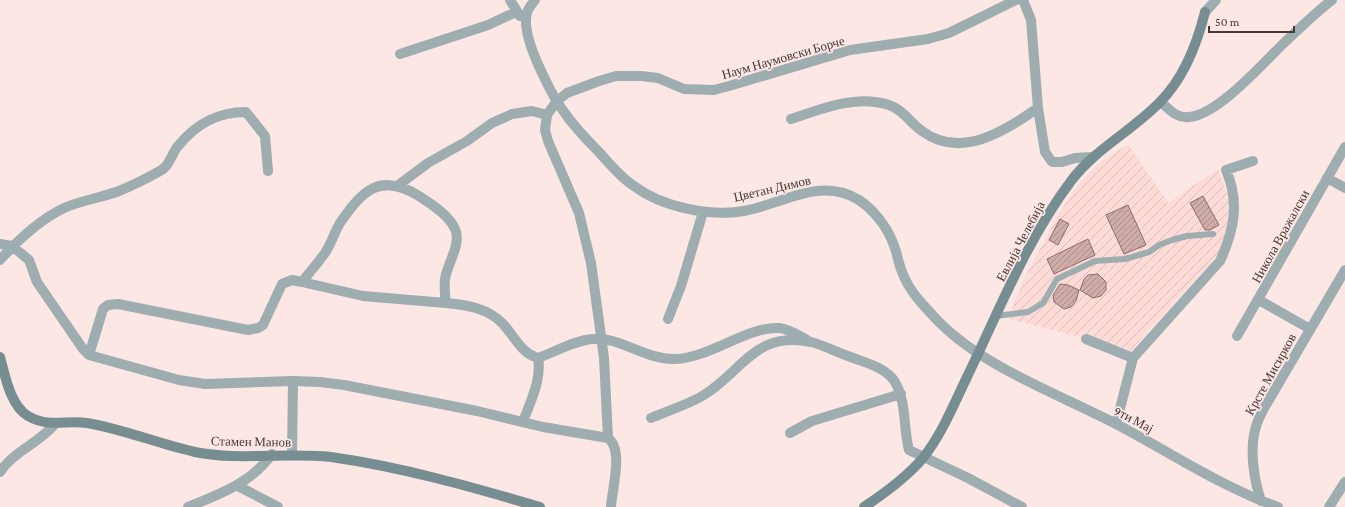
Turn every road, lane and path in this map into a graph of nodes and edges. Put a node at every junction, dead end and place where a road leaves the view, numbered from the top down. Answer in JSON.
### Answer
{"nodes":[{"id":1,"x":510,"y":0,"type":"edge"},
{"id":2,"x":535,"y":0,"type":"edge"},
{"id":3,"x":1016,"y":0,"type":"edge"},
{"id":4,"x":1023,"y":0,"type":"edge"},
{"id":5,"x":1208,"y":0,"type":"edge"},
{"id":6,"x":1216,"y":0,"type":"edge"},
{"id":7,"x":1332,"y":0,"type":"edge"},
{"id":8,"x":516,"y":12,"type":"junction"},
{"id":9,"x":1205,"y":12,"type":"junction"},
{"id":10,"x":526,"y":24,"type":"junction"},
{"id":11,"x":400,"y":54,"type":"dead end"},
{"id":12,"x":556,"y":102,"type":"junction"},
{"id":13,"x":1161,"y":102,"type":"junction"},
{"id":14,"x":1038,"y":108,"type":"junction"},
{"id":15,"x":547,"y":115,"type":"junction"},
{"id":16,"x":791,"y":118,"type":"dead end"},
{"id":17,"x":1345,"y":148,"type":"edge"},
{"id":18,"x":1092,"y":157,"type":"junction"},
{"id":19,"x":1253,"y":161,"type":"dead end"},
{"id":20,"x":268,"y":172,"type":"dead end"},
{"id":21,"x":1327,"y":178,"type":"junction"},
{"id":22,"x":397,"y":186,"type":"junction"},
{"id":23,"x":1345,"y":188,"type":"edge"},
{"id":24,"x":702,"y":212,"type":"junction"},
{"id":25,"x":1213,"y":234,"type":"dead end"},
{"id":26,"x":0,"y":244,"type":"edge"},
{"id":27,"x":12,"y":246,"type":"junction"},
{"id":28,"x":0,"y":260,"type":"edge"},
{"id":29,"x":1345,"y":270,"type":"edge"},
{"id":30,"x":302,"y":282,"type":"junction"},
{"id":31,"x":1259,"y":300,"type":"junction"},
{"id":32,"x":446,"y":303,"type":"junction"},
{"id":33,"x":996,"y":316,"type":"junction"},
{"id":34,"x":668,"y":319,"type":"dead end"},
{"id":35,"x":1310,"y":329,"type":"junction"},
{"id":36,"x":1237,"y":336,"type":"dead end"},
{"id":37,"x":601,"y":339,"type":"junction"},
{"id":38,"x":1086,"y":340,"type":"dead end"},
{"id":39,"x":812,"y":342,"type":"junction"},
{"id":40,"x":89,"y":354,"type":"junction"},
{"id":41,"x":979,"y":354,"type":"junction"},
{"id":42,"x":0,"y":357,"type":"edge"},
{"id":43,"x":538,"y":358,"type":"junction"},
{"id":44,"x":1133,"y":358,"type":"junction"},
{"id":45,"x":293,"y":381,"type":"junction"},
{"id":46,"x":900,"y":394,"type":"junction"},
{"id":47,"x":651,"y":418,"type":"dead end"},
{"id":48,"x":523,"y":422,"type":"junction"},
{"id":49,"x":55,"y":424,"type":"junction"},
{"id":50,"x":1116,"y":424,"type":"junction"},
{"id":51,"x":790,"y":433,"type":"dead end"},
{"id":52,"x":608,"y":438,"type":"junction"},
{"id":53,"x":272,"y":454,"type":"junction"},
{"id":54,"x":292,"y":454,"type":"junction"},
{"id":55,"x":923,"y":458,"type":"junction"},
{"id":56,"x":4,"y":460,"type":"edge"},
{"id":57,"x":0,"y":472,"type":"edge"},
{"id":58,"x":1345,"y":482,"type":"edge"},
{"id":59,"x":238,"y":486,"type":"junction"},
{"id":60,"x":1261,"y":501,"type":"junction"},
{"id":61,"x":188,"y":507,"type":"edge"},
{"id":62,"x":278,"y":507,"type":"edge"},
{"id":63,"x":540,"y":507,"type":"edge"},
{"id":64,"x":611,"y":507,"type":"edge"},
{"id":65,"x":864,"y":507,"type":"edge"},
{"id":66,"x":1022,"y":507,"type":"edge"},
{"id":67,"x":1278,"y":507,"type":"edge"},
{"id":68,"x":1329,"y":507,"type":"edge"}],
"edges":[{"from":1,"to":8,"type":"street"},
{"from":2,"to":10,"type":"street"},
{"from":3,"to":12,"type":"street","name":"Наум Наумовски Борче"},
{"from":4,"to":14,"type":"street"},
{"from":5,"to":9,"type":"street"},
{"from":6,"to":9,"type":"street","name":"Евлија Челебија"},
{"from":7,"to":13,"type":"street"},
{"from":8,"to":10,"type":"street"},
{"from":8,"to":11,"type":"street"},
{"from":9,"to":13,"type":"street","name":"Евлија Челебија"},
{"from":10,"to":12,"type":"street","name":"Цветан Димов"},
{"from":12,"to":15,"type":"street"},
{"from":12,"to":24,"type":"street","name":"Цветан Димов"},
{"from":13,"to":18,"type":"street","name":"Евлија Челебија"},
{"from":14,"to":16,"type":"street"},
{"from":14,"to":18,"type":"street"},
{"from":15,"to":22,"type":"street"},
{"from":15,"to":37,"type":"street"},
{"from":17,"to":21,"type":"street","name":"Никола Вражалски"},
{"from":18,"to":33,"type":"street","name":"Евлија Челебија"},
{"from":19,"to":44,"type":"street"},
{"from":20,"to":27,"type":"street"},
{"from":21,"to":23,"type":"street"},
{"from":21,"to":31,"type":"street","name":"Никола Вражалски"},
{"from":22,"to":30,"type":"street"},
{"from":22,"to":32,"type":"street"},
{"from":24,"to":34,"type":"street"},
{"from":24,"to":41,"type":"street","name":"Цветан Димов"},
{"from":25,"to":33,"type":"lane"},
{"from":26,"to":27,"type":"street"},
{"from":27,"to":28,"type":"street"},
{"from":27,"to":40,"type":"street"},
{"from":29,"to":35,"type":"street","name":"Крсте Мисирков"},
{"from":30,"to":32,"type":"street"},
{"from":30,"to":40,"type":"street"},
{"from":31,"to":35,"type":"street"},
{"from":31,"to":36,"type":"street","name":"Никола Вражалски"},
{"from":32,"to":43,"type":"street"},
{"from":33,"to":41,"type":"street","name":"Евлија Челебија"},
{"from":35,"to":60,"type":"street","name":"Крсте Мисирков"},
{"from":37,"to":39,"type":"street"},
{"from":37,"to":43,"type":"street"},
{"from":37,"to":52,"type":"street"},
{"from":38,"to":44,"type":"street"},
{"from":39,"to":46,"type":"street"},
{"from":39,"to":47,"type":"street"},
{"from":40,"to":45,"type":"street"},
{"from":41,"to":50,"type":"street","name":"9ти Мај"},
{"from":41,"to":55,"type":"street","name":"Евлија Челебија"},
{"from":42,"to":49,"type":"street","name":"Стамен Манов"},
{"from":43,"to":48,"type":"street"},
{"from":44,"to":50,"type":"street"},
{"from":45,"to":48,"type":"street"},
{"from":45,"to":54,"type":"street"},
{"from":46,"to":51,"type":"street"},
{"from":46,"to":55,"type":"street"},
{"from":48,"to":52,"type":"street"},
{"from":49,"to":53,"type":"street","name":"Стамен Манов"},
{"from":49,"to":56,"type":"street"},
{"from":50,"to":60,"type":"street","name":"9ти Мај"},
{"from":52,"to":64,"type":"street"},
{"from":53,"to":54,"type":"street","name":"Стамен Манов"},
{"from":53,"to":59,"type":"street"},
{"from":54,"to":63,"type":"street","name":"Стамен Манов"},
{"from":55,"to":65,"type":"street","name":"Евлија Челебија"},
{"from":55,"to":66,"type":"street"},
{"from":56,"to":57,"type":"street"},
{"from":58,"to":68,"type":"street"},
{"from":59,"to":61,"type":"street"},
{"from":59,"to":62,"type":"street"},
{"from":60,"to":67,"type":"street","name":"9ти Мај"}]}
